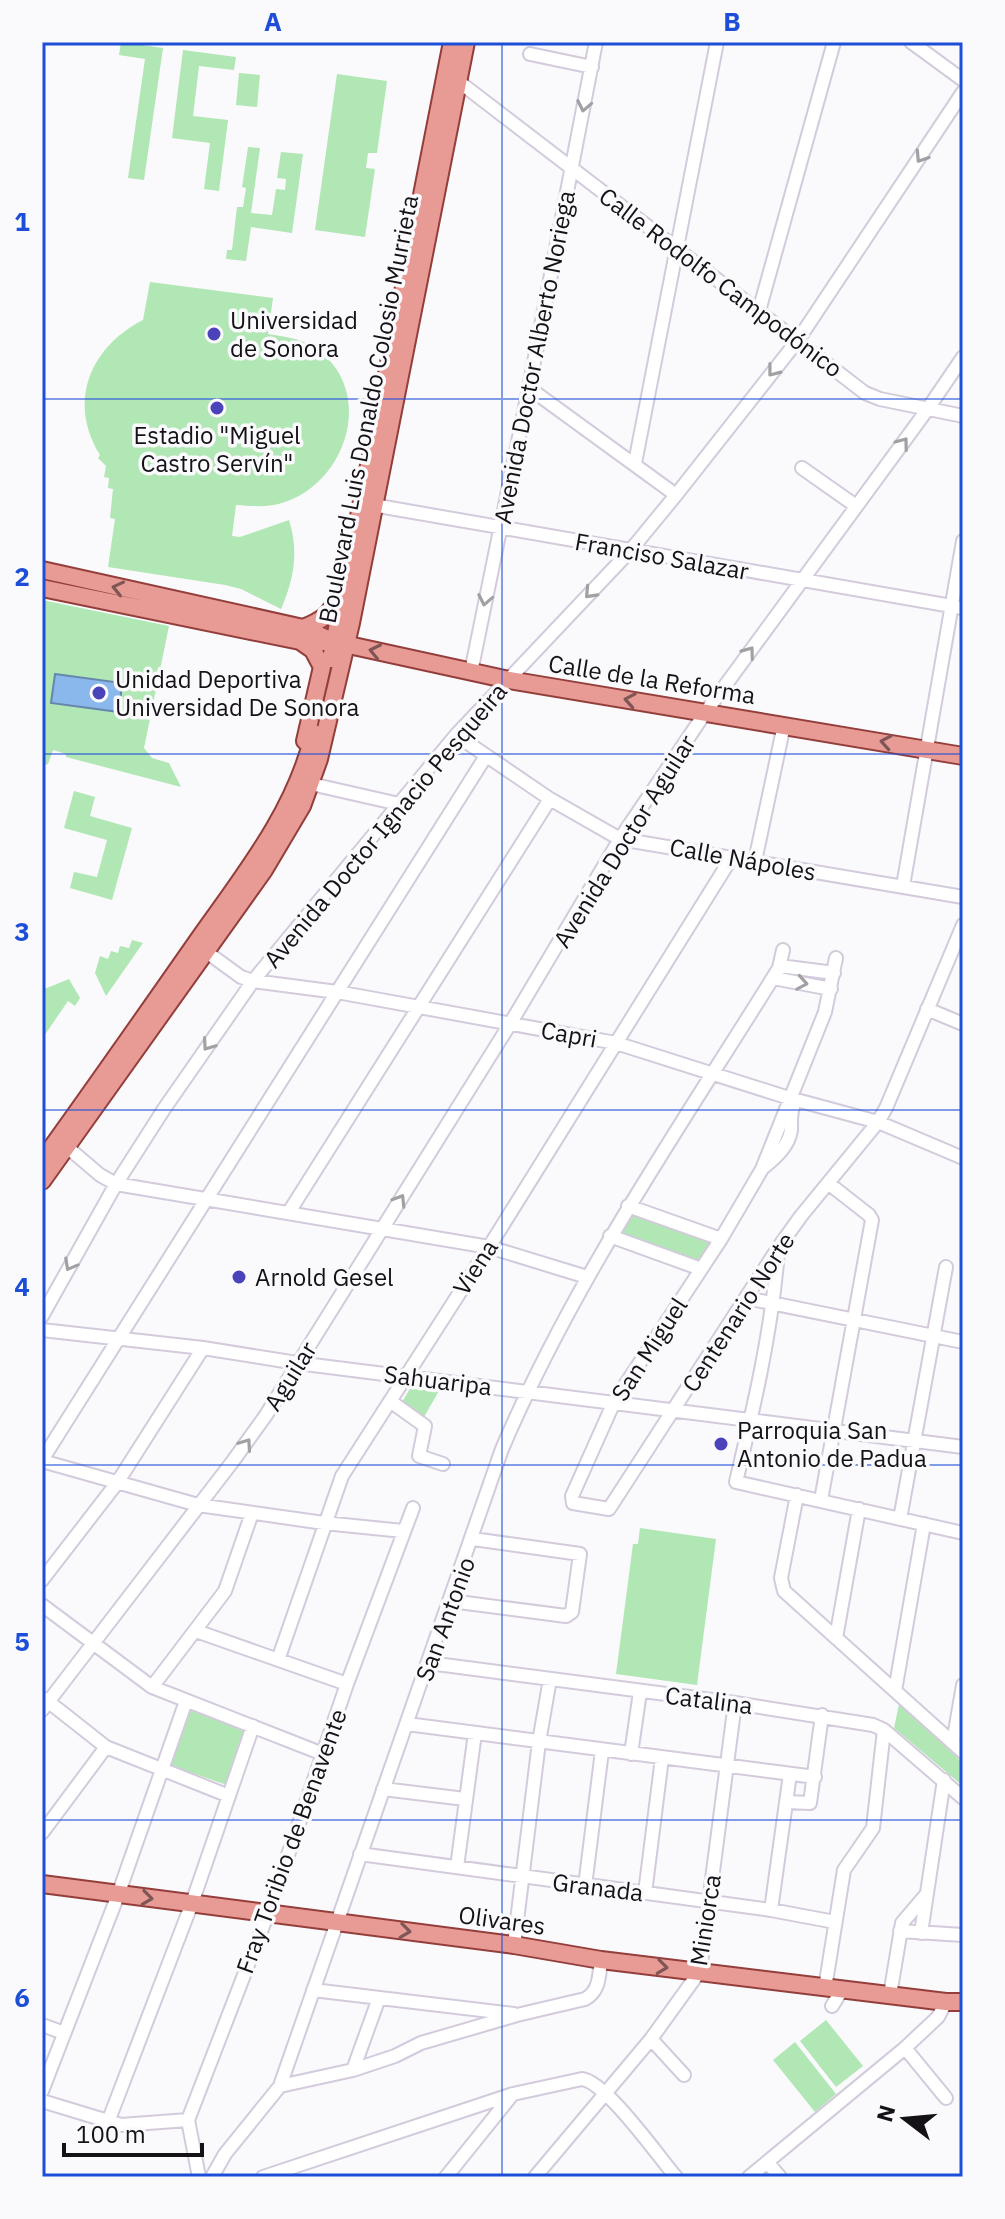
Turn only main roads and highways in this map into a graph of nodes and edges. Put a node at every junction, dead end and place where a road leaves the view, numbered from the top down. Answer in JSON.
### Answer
{"nodes":[{"id":1,"x":452,"y":42,"type":"edge"},
{"id":2,"x":466,"y":42,"type":"edge"},
{"id":3,"x":368,"y":504,"type":"junction"},
{"id":4,"x":355,"y":537,"type":"junction"},
{"id":5,"x":42,"y":570,"type":"edge"},
{"id":6,"x":42,"y":588,"type":"edge"},
{"id":7,"x":302,"y":635,"type":"junction"},
{"id":8,"x":340,"y":643,"type":"junction"},
{"id":9,"x":963,"y":756,"type":"edge"},
{"id":10,"x":290,"y":802,"type":"junction"},
{"id":11,"x":253,"y":884,"type":"junction"},
{"id":12,"x":201,"y":948,"type":"junction"},
{"id":13,"x":62,"y":1143,"type":"junction"},
{"id":14,"x":42,"y":1161,"type":"edge"},
{"id":15,"x":42,"y":1181,"type":"edge"},
{"id":16,"x":42,"y":1884,"type":"edge"},
{"id":17,"x":957,"y":2004,"type":"edge"}],
"edges":[{"from":1,"to":3,"type":"main road","name":"Boulevard Luis Donaldo Colosio Murrieta"},
{"from":2,"to":3,"type":"main road","name":"Boulevard Luis Donaldo Colosio Murrieta"},
{"from":3,"to":4,"type":"main road","name":"Boulevard Luis Donaldo Colosio Murrieta"},
{"from":3,"to":8,"type":"main road","name":"Boulevard Luis Donaldo Colosio Murrieta"},
{"from":4,"to":7,"type":"main road"},
{"from":4,"to":8,"type":"main road","name":"Boulevard Luis Donaldo Colosio Murrieta"},
{"from":7,"to":5,"type":"main road","name":"Calle de la Reforma","one_way":true},
{"from":6,"to":7,"type":"main road","name":"Calle de la Reforma"},
{"from":7,"to":8,"type":"main road","name":"Calle de la Reforma"},
{"from":7,"to":10,"type":"main road"},
{"from":9,"to":8,"type":"main road","name":"Calle de la Reforma","one_way":true},
{"from":8,"to":10,"type":"main road","name":"Boulevard Luis Donaldo Colosio Murrieta"},
{"from":8,"to":11,"type":"main road","name":"Boulevard Luis Donaldo Colosio Murrieta"},
{"from":10,"to":11,"type":"main road"},
{"from":10,"to":12,"type":"main road","name":"Boulevard Luis Donaldo Colosio Murrieta"},
{"from":11,"to":12,"type":"main road","name":"Boulevard Luis Donaldo Colosio Murrieta"},
{"from":12,"to":13,"type":"main road","name":"Boulevard Luis Donaldo Colosio Murrieta"},
{"from":13,"to":14,"type":"main road","name":"Boulevard Luis Donaldo Colosio Murrieta"},
{"from":13,"to":15,"type":"main road","name":"Boulevard Luis Donaldo Colosio Murrieta"},
{"from":16,"to":17,"type":"main road","name":"Olivares","one_way":true}]}
